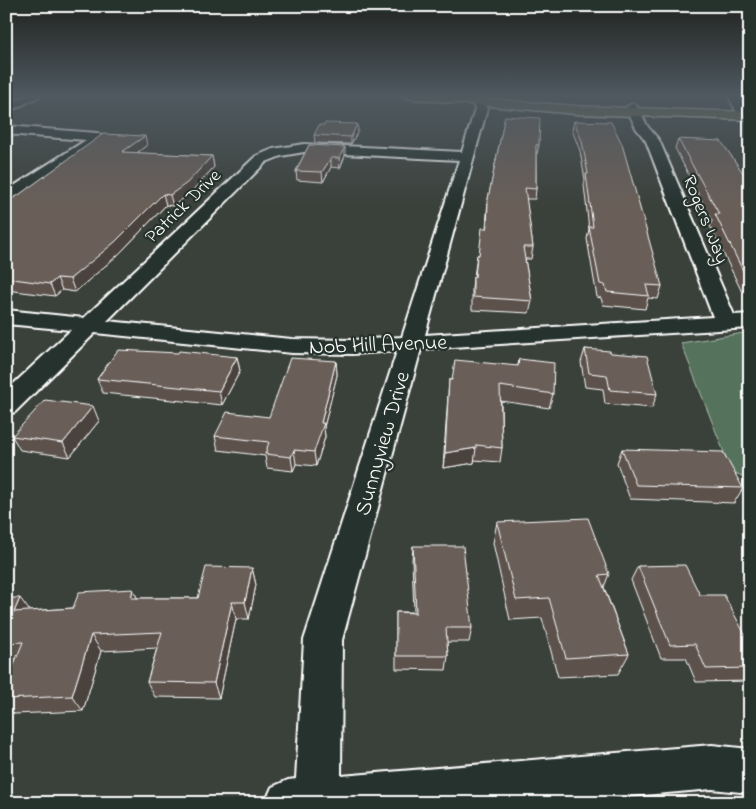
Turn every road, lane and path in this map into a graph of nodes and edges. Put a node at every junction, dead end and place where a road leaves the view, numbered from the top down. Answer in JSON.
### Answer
{"nodes":[{"id":1,"x":42,"y":133,"type":"edge"},
{"id":2,"x":473,"y":133,"type":"edge"},
{"id":3,"x":646,"y":133,"type":"edge"},
{"id":4,"x":466,"y":156,"type":"junction"},
{"id":5,"x":8,"y":196,"type":"edge"},
{"id":6,"x":6,"y":317,"type":"edge"},
{"id":7,"x":750,"y":321,"type":"edge"},
{"id":8,"x":726,"y":323,"type":"junction"},
{"id":9,"x":88,"y":326,"type":"junction"},
{"id":10,"x":410,"y":343,"type":"junction"},
{"id":11,"x":6,"y":406,"type":"edge"},
{"id":12,"x":750,"y":772,"type":"edge"},
{"id":13,"x":308,"y":802,"type":"edge"}],
"edges":[{"from":1,"to":5,"type":"street"},
{"from":2,"to":4,"type":"street","name":"Sunnyview Drive"},
{"from":3,"to":8,"type":"street","name":"Rogers Way"},
{"from":4,"to":9,"type":"street","name":"Patrick Drive"},
{"from":4,"to":10,"type":"street","name":"Sunnyview Drive"},
{"from":6,"to":9,"type":"street","name":"Nob Hill Avenue"},
{"from":7,"to":8,"type":"street","name":"Nob Hill Avenue"},
{"from":8,"to":10,"type":"street","name":"Nob Hill Avenue"},
{"from":9,"to":10,"type":"street","name":"Nob Hill Avenue"},
{"from":9,"to":11,"type":"street","name":"Patrick Drive"},
{"from":10,"to":13,"type":"street","name":"Sunnyview Drive"},
{"from":12,"to":13,"type":"street"}]}
